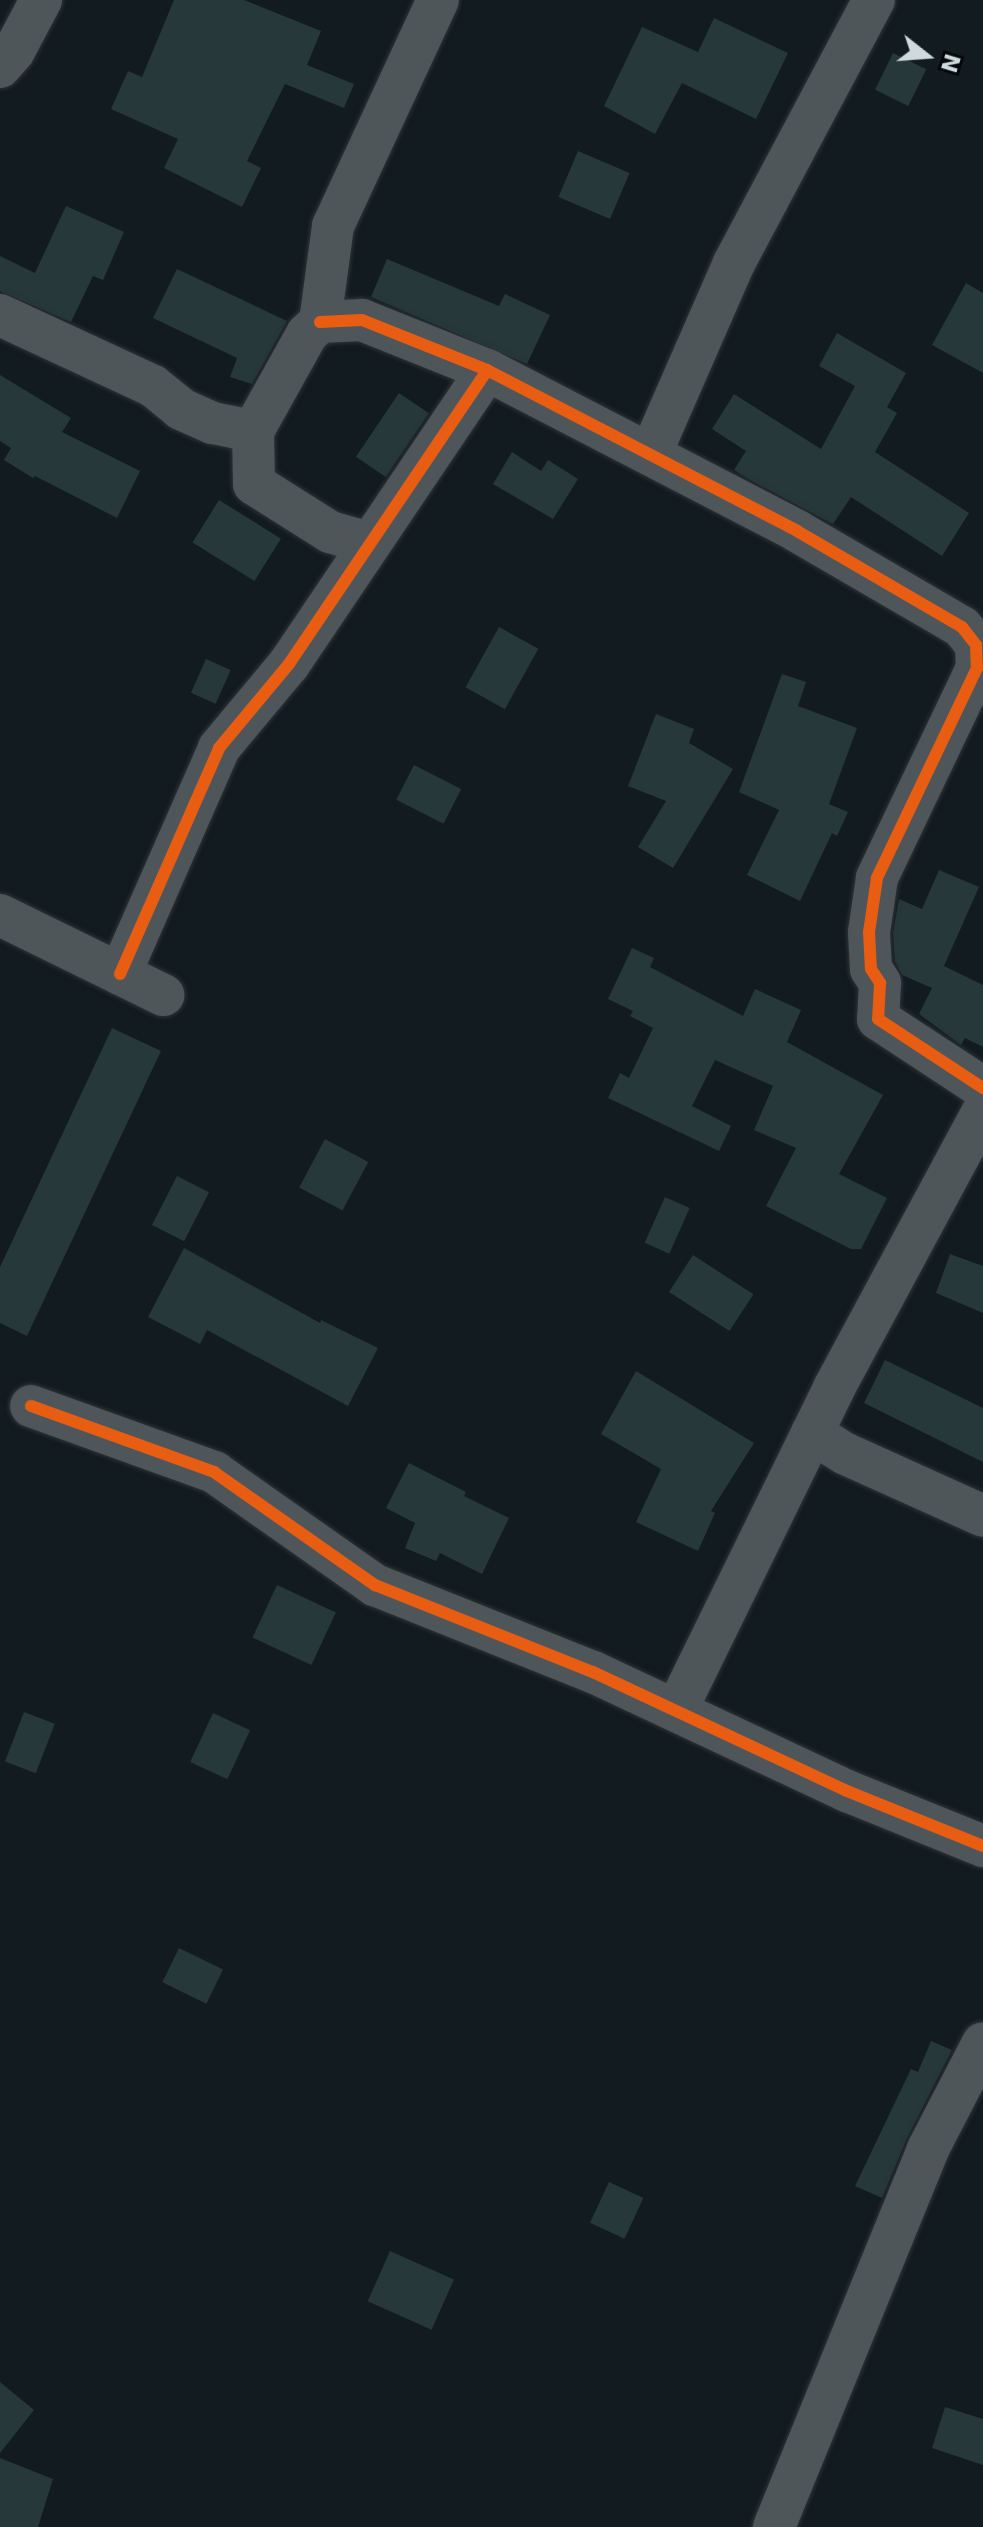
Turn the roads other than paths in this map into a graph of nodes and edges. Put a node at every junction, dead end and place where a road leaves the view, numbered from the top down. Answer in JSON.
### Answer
{"nodes":[{"id":1,"x":41,"y":0,"type":"edge"},
{"id":2,"x":438,"y":0,"type":"edge"},
{"id":3,"x":874,"y":0,"type":"edge"},
{"id":4,"x":0,"y":67,"type":"edge"},
{"id":5,"x":0,"y":315,"type":"edge"},
{"id":6,"x":320,"y":322,"type":"junction"},
{"id":7,"x":487,"y":370,"type":"junction"},
{"id":8,"x":253,"y":431,"type":"junction"},
{"id":9,"x":651,"y":453,"type":"junction"},
{"id":10,"x":368,"y":543,"type":"junction"},
{"id":11,"x":979,"y":640,"type":"edge"},
{"id":12,"x":0,"y":915,"type":"edge"},
{"id":13,"x":120,"y":974,"type":"junction"},
{"id":14,"x":163,"y":995,"type":"dead end"},
{"id":15,"x":983,"y":1088,"type":"edge"},
{"id":16,"x":983,"y":1111,"type":"edge"},
{"id":17,"x":31,"y":1406,"type":"dead end"},
{"id":18,"x":812,"y":1433,"type":"junction"},
{"id":19,"x":983,"y":1516,"type":"edge"},
{"id":20,"x":677,"y":1709,"type":"junction"},
{"id":21,"x":983,"y":1846,"type":"edge"},
{"id":22,"x":983,"y":2043,"type":"edge"},
{"id":23,"x":774,"y":2527,"type":"edge"}],
"edges":[{"from":1,"to":4,"type":"street"},
{"from":2,"to":6,"type":"street"},
{"from":3,"to":9,"type":"street"},
{"from":5,"to":8,"type":"street"},
{"from":6,"to":7,"type":"street"},
{"from":6,"to":8,"type":"street"},
{"from":7,"to":9,"type":"street"},
{"from":7,"to":10,"type":"street"},
{"from":8,"to":10,"type":"street"},
{"from":9,"to":11,"type":"street"},
{"from":10,"to":13,"type":"street"},
{"from":11,"to":15,"type":"street"},
{"from":12,"to":13,"type":"street"},
{"from":13,"to":14,"type":"street"},
{"from":16,"to":18,"type":"street"},
{"from":17,"to":20,"type":"street"},
{"from":18,"to":19,"type":"street"},
{"from":18,"to":20,"type":"street"},
{"from":20,"to":21,"type":"street"},
{"from":22,"to":23,"type":"street"}]}
